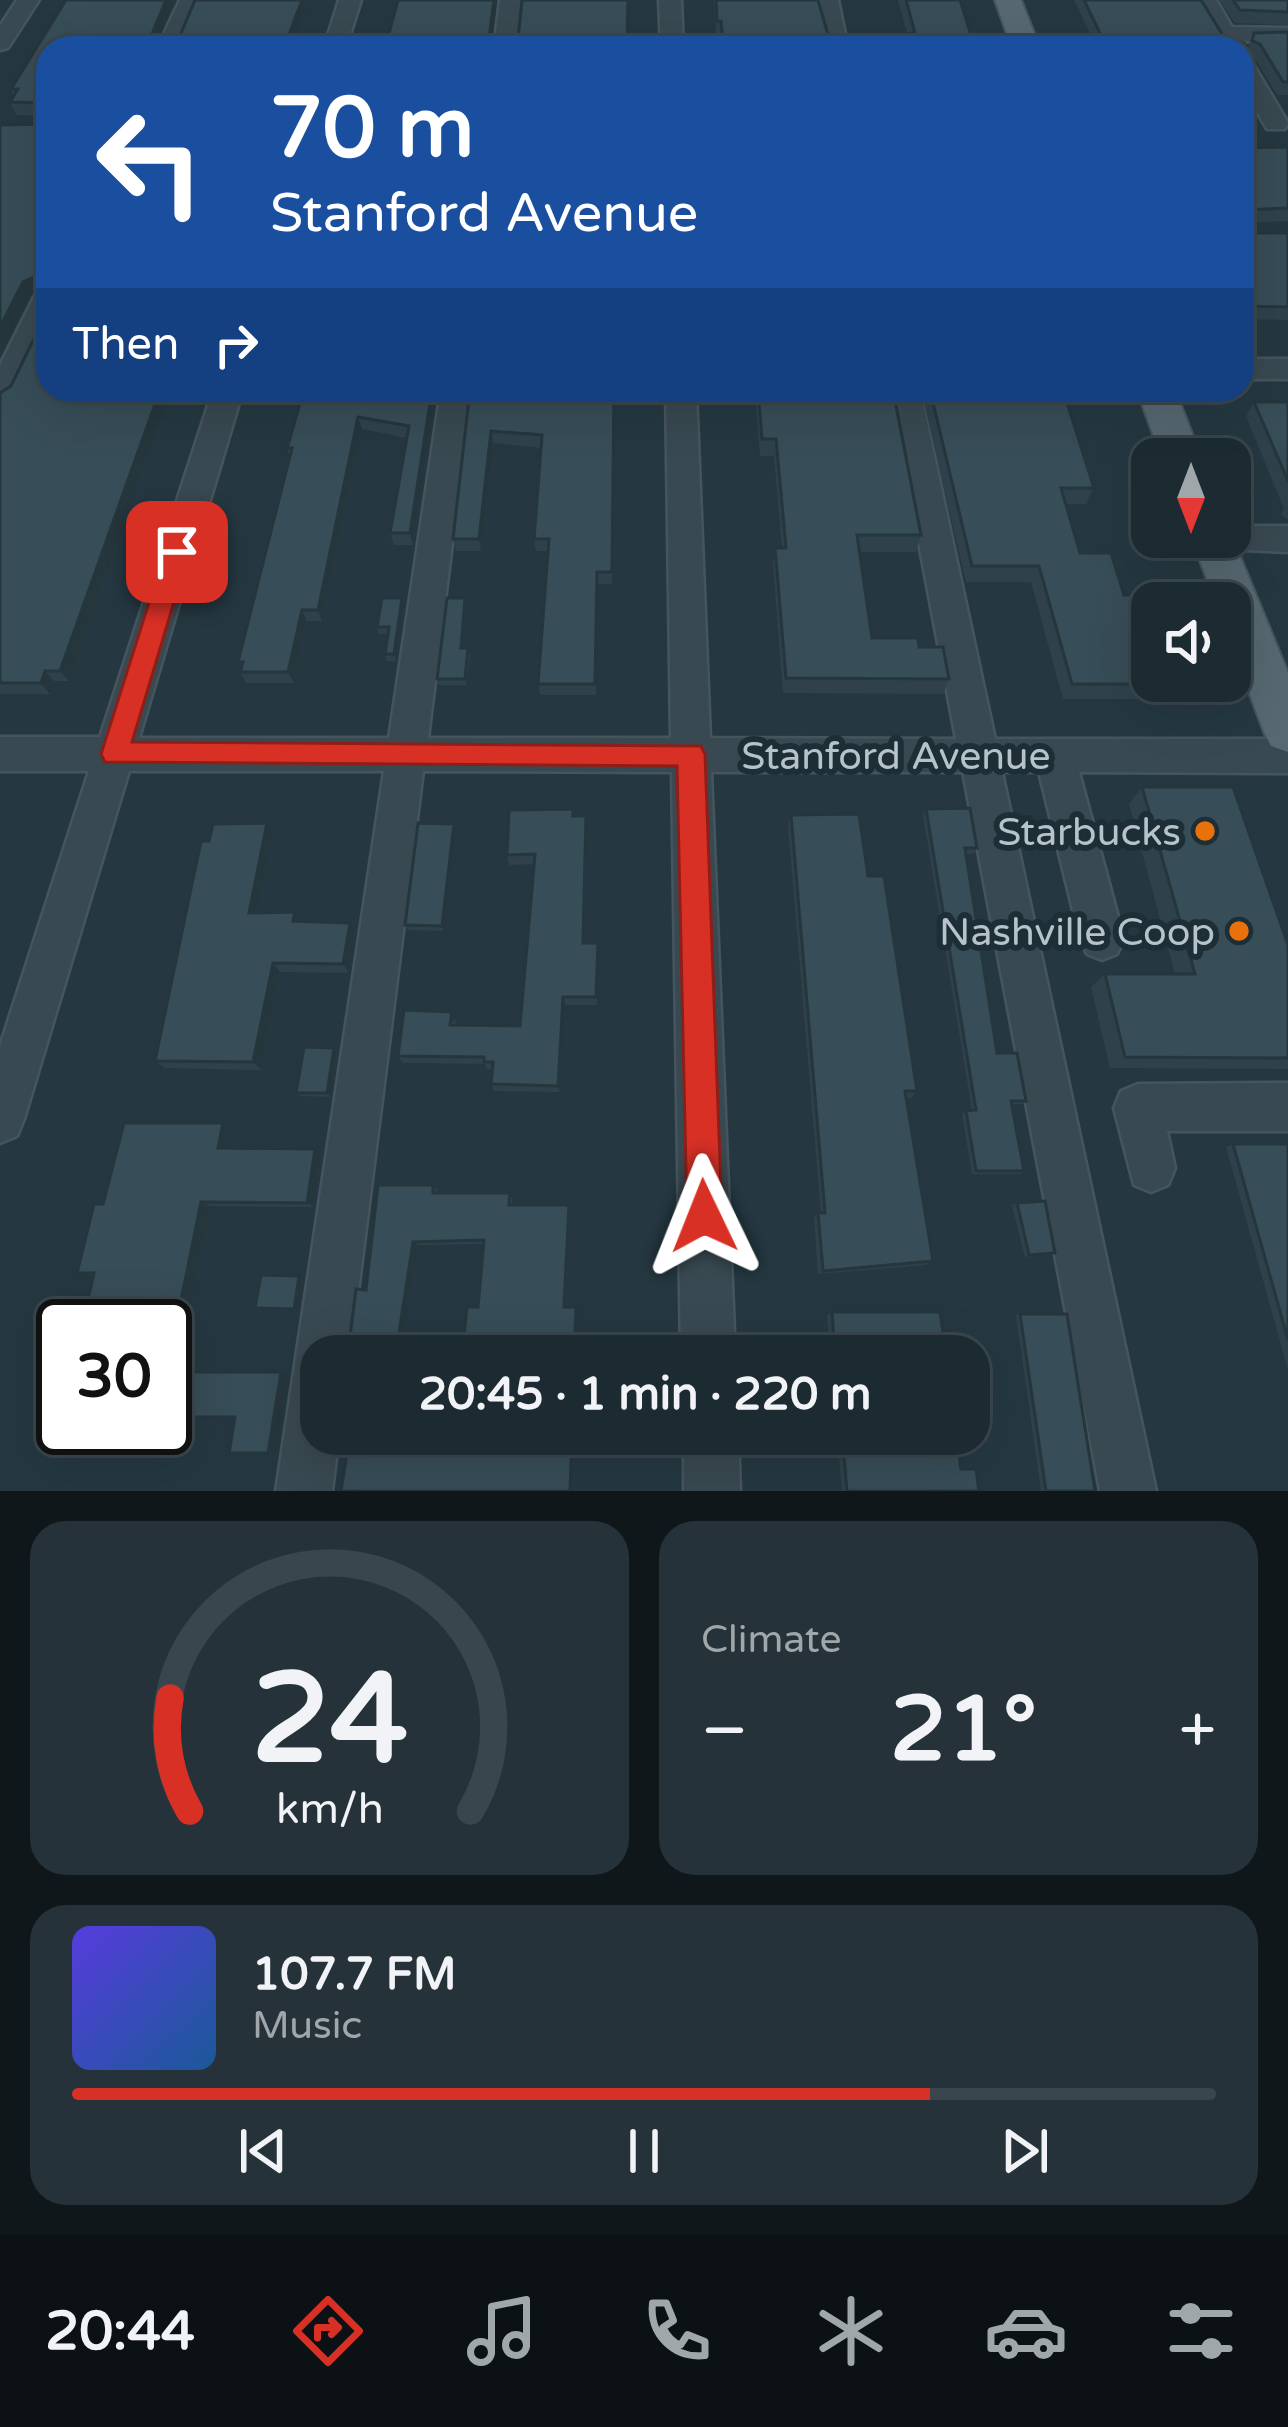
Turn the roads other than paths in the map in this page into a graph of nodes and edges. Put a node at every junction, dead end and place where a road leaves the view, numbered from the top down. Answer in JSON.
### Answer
{"nodes":[{"id":1,"x":28,"y":0,"type":"edge"},
{"id":2,"x":191,"y":0,"type":"edge"},
{"id":3,"x":350,"y":0,"type":"edge"},
{"id":4,"x":511,"y":0,"type":"edge"},
{"id":5,"x":670,"y":0,"type":"edge"},
{"id":6,"x":827,"y":0,"type":"edge"},
{"id":7,"x":1007,"y":0,"type":"edge"},
{"id":8,"x":1205,"y":0,"type":"edge"},
{"id":9,"x":1288,"y":35,"type":"edge"},
{"id":10,"x":174,"y":36,"type":"edge"},
{"id":11,"x":339,"y":36,"type":"edge"},
{"id":12,"x":506,"y":36,"type":"edge"},
{"id":13,"x":672,"y":36,"type":"edge"},
{"id":14,"x":834,"y":36,"type":"edge"},
{"id":15,"x":1021,"y":36,"type":"edge"},
{"id":16,"x":1226,"y":36,"type":"edge"},
{"id":17,"x":1254,"y":38,"type":"edge"},
{"id":18,"x":0,"y":43,"type":"edge"},
{"id":19,"x":1254,"y":82,"type":"edge"},
{"id":20,"x":1282,"y":124,"type":"edge"},
{"id":21,"x":36,"y":322,"type":"edge"},
{"id":22,"x":1254,"y":369,"type":"edge"},
{"id":23,"x":1288,"y":370,"type":"edge"},
{"id":24,"x":0,"y":396,"type":"edge"},
{"id":25,"x":224,"y":402,"type":"edge"},
{"id":26,"x":454,"y":402,"type":"edge"},
{"id":27,"x":681,"y":402,"type":"edge"},
{"id":28,"x":907,"y":402,"type":"edge"},
{"id":29,"x":1161,"y":402,"type":"edge"},
{"id":30,"x":1174,"y":438,"type":"edge"},
{"id":31,"x":1251,"y":539,"type":"edge"},
{"id":32,"x":1288,"y":539,"type":"edge"},
{"id":33,"x":1220,"y":558,"type":"edge"},
{"id":34,"x":1288,"y":732,"type":"edge"},
{"id":35,"x":0,"y":754,"type":"edge"},
{"id":36,"x":114,"y":754,"type":"junction"},
{"id":37,"x":691,"y":754,"type":"junction"},
{"id":38,"x":406,"y":755,"type":"junction"},
{"id":39,"x":979,"y":755,"type":"junction"},
{"id":40,"x":1055,"y":756,"type":"junction"},
{"id":41,"x":1288,"y":756,"type":"edge"},
{"id":42,"x":1102,"y":939,"type":"dead end"},
{"id":43,"x":1288,"y":1107,"type":"edge"},
{"id":44,"x":0,"y":1119,"type":"edge"},
{"id":45,"x":1151,"y":1168,"type":"dead end"},
{"id":46,"x":325,"y":1335,"type":"edge"},
{"id":47,"x":708,"y":1335,"type":"edge"},
{"id":48,"x":309,"y":1455,"type":"edge"},
{"id":49,"x":711,"y":1455,"type":"edge"},
{"id":50,"x":304,"y":1491,"type":"edge"},
{"id":51,"x":712,"y":1491,"type":"edge"},
{"id":52,"x":1128,"y":1491,"type":"edge"}],
"edges":[{"from":1,"to":18,"type":"street"},
{"from":2,"to":10,"type":"street"},
{"from":3,"to":11,"type":"street"},
{"from":4,"to":12,"type":"street"},
{"from":5,"to":13,"type":"street"},
{"from":6,"to":14,"type":"street"},
{"from":7,"to":15,"type":"main road"},
{"from":8,"to":16,"type":"street"},
{"from":9,"to":17,"type":"street"},
{"from":19,"to":20,"type":"street"},
{"from":21,"to":24,"type":"street"},
{"from":22,"to":23,"type":"street"},
{"from":25,"to":36,"type":"street"},
{"from":26,"to":38,"type":"street"},
{"from":27,"to":37,"type":"street"},
{"from":28,"to":39,"type":"street"},
{"from":29,"to":30,"type":"main road"},
{"from":31,"to":32,"type":"street"},
{"from":33,"to":34,"type":"main road"},
{"from":35,"to":36,"type":"street","name":"Stanford Avenue"},
{"from":36,"to":38,"type":"street","name":"Stanford Avenue"},
{"from":36,"to":44,"type":"street"},
{"from":37,"to":38,"type":"street","name":"Stanford Avenue"},
{"from":37,"to":39,"type":"street","name":"Stanford Avenue"},
{"from":37,"to":47,"type":"street"},
{"from":38,"to":46,"type":"street"},
{"from":39,"to":40,"type":"street","name":"Stanford Avenue"},
{"from":39,"to":52,"type":"street"},
{"from":40,"to":41,"type":"street","name":"Stanford Avenue"},
{"from":40,"to":42,"type":"street"},
{"from":43,"to":45,"type":"street"},
{"from":48,"to":50,"type":"street"},
{"from":49,"to":51,"type":"street"}]}
